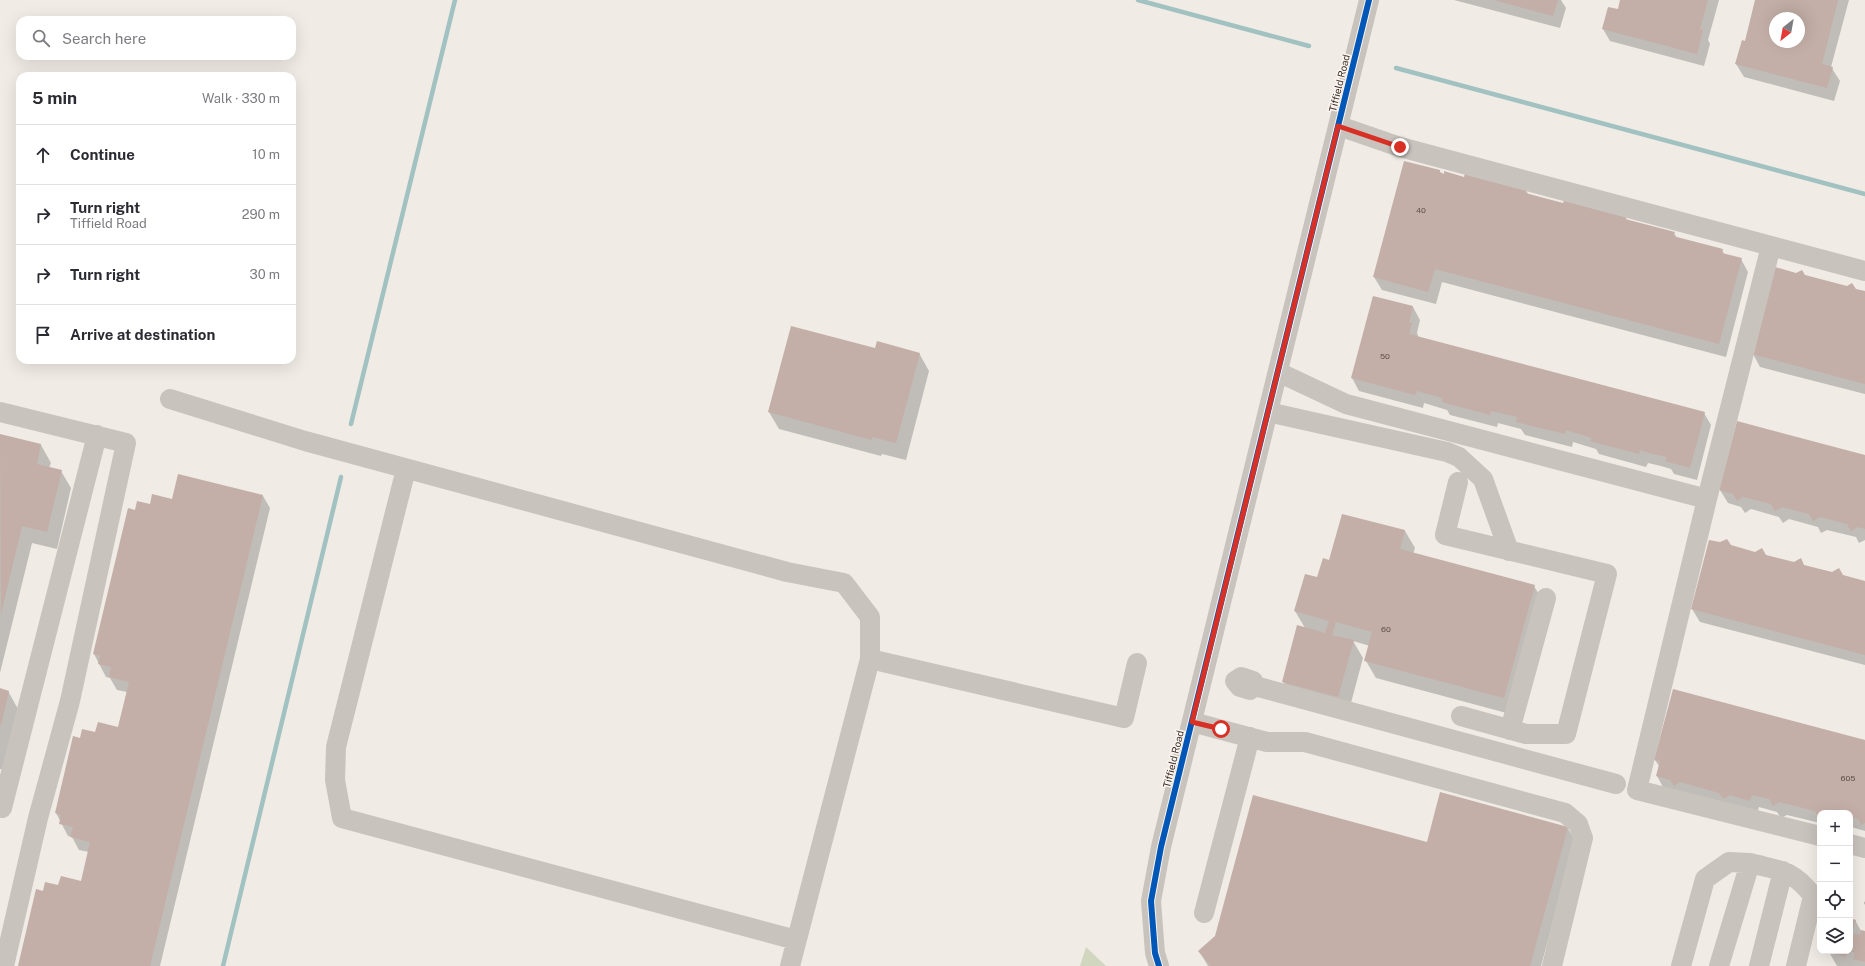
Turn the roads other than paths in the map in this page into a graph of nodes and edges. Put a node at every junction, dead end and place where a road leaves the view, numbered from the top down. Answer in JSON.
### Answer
{"nodes":[{"id":1,"x":1369,"y":0,"type":"edge"},
{"id":2,"x":1338,"y":126,"type":"junction"},
{"id":3,"x":1771,"y":246,"type":"junction"},
{"id":4,"x":1865,"y":271,"type":"edge"},
{"id":5,"x":1278,"y":372,"type":"junction"},
{"id":6,"x":170,"y":399,"type":"dead end"},
{"id":7,"x":0,"y":412,"type":"edge"},
{"id":8,"x":1268,"y":412,"type":"junction"},
{"id":9,"x":96,"y":435,"type":"junction"},
{"id":10,"x":406,"y":469,"type":"junction"},
{"id":11,"x":1458,"y":482,"type":"dead end"},
{"id":12,"x":1707,"y":499,"type":"junction"},
{"id":13,"x":1509,"y":551,"type":"junction"},
{"id":14,"x":1546,"y":598,"type":"dead end"},
{"id":15,"x":870,"y":659,"type":"junction"},
{"id":16,"x":1137,"y":663,"type":"dead end"},
{"id":17,"x":1204,"y":673,"type":"junction"},
{"id":18,"x":1461,"y":716,"type":"dead end"},
{"id":19,"x":1192,"y":722,"type":"junction"},
{"id":20,"x":1510,"y":730,"type":"junction"},
{"id":21,"x":1250,"y":737,"type":"junction"},
{"id":22,"x":1616,"y":784,"type":"dead end"},
{"id":23,"x":0,"y":807,"type":"edge"},
{"id":24,"x":1817,"y":835,"type":"edge"},
{"id":25,"x":1853,"y":845,"type":"edge"},
{"id":26,"x":1865,"y":848,"type":"edge"},
{"id":27,"x":1750,"y":863,"type":"junction"},
{"id":28,"x":1783,"y":871,"type":"junction"},
{"id":29,"x":1204,"y":913,"type":"dead end"},
{"id":30,"x":796,"y":940,"type":"junction"},
{"id":31,"x":4,"y":966,"type":"edge"},
{"id":32,"x":790,"y":966,"type":"edge"},
{"id":33,"x":1159,"y":966,"type":"edge"},
{"id":34,"x":1552,"y":966,"type":"edge"},
{"id":35,"x":1681,"y":966,"type":"edge"},
{"id":36,"x":1719,"y":966,"type":"edge"},
{"id":37,"x":1758,"y":966,"type":"edge"},
{"id":38,"x":1796,"y":966,"type":"edge"}],
"edges":[{"from":1,"to":2,"type":"street","name":"Tiffield Road"},
{"from":2,"to":3,"type":"street"},
{"from":2,"to":5,"type":"street","name":"Tiffield Road"},
{"from":3,"to":4,"type":"street"},
{"from":3,"to":12,"type":"street"},
{"from":5,"to":8,"type":"street","name":"Tiffield Road"},
{"from":5,"to":12,"type":"street"},
{"from":6,"to":10,"type":"street"},
{"from":7,"to":9,"type":"street"},
{"from":8,"to":13,"type":"street"},
{"from":8,"to":17,"type":"street","name":"Tiffield Road"},
{"from":9,"to":23,"type":"street"},
{"from":9,"to":31,"type":"street"},
{"from":10,"to":15,"type":"street"},
{"from":10,"to":30,"type":"street"},
{"from":11,"to":13,"type":"street"},
{"from":12,"to":24,"type":"street"},
{"from":13,"to":20,"type":"street"},
{"from":14,"to":20,"type":"street"},
{"from":15,"to":16,"type":"street"},
{"from":15,"to":30,"type":"street"},
{"from":17,"to":19,"type":"street","name":"Tiffield Road"},
{"from":17,"to":22,"type":"street"},
{"from":18,"to":20,"type":"street"},
{"from":19,"to":21,"type":"street"},
{"from":19,"to":33,"type":"street","name":"Tiffield Road"},
{"from":21,"to":29,"type":"street"},
{"from":21,"to":34,"type":"street"},
{"from":25,"to":26,"type":"street"},
{"from":27,"to":28,"type":"street"},
{"from":27,"to":35,"type":"street"},
{"from":27,"to":36,"type":"street"},
{"from":28,"to":37,"type":"street"},
{"from":28,"to":38,"type":"street"},
{"from":30,"to":32,"type":"street"}]}
